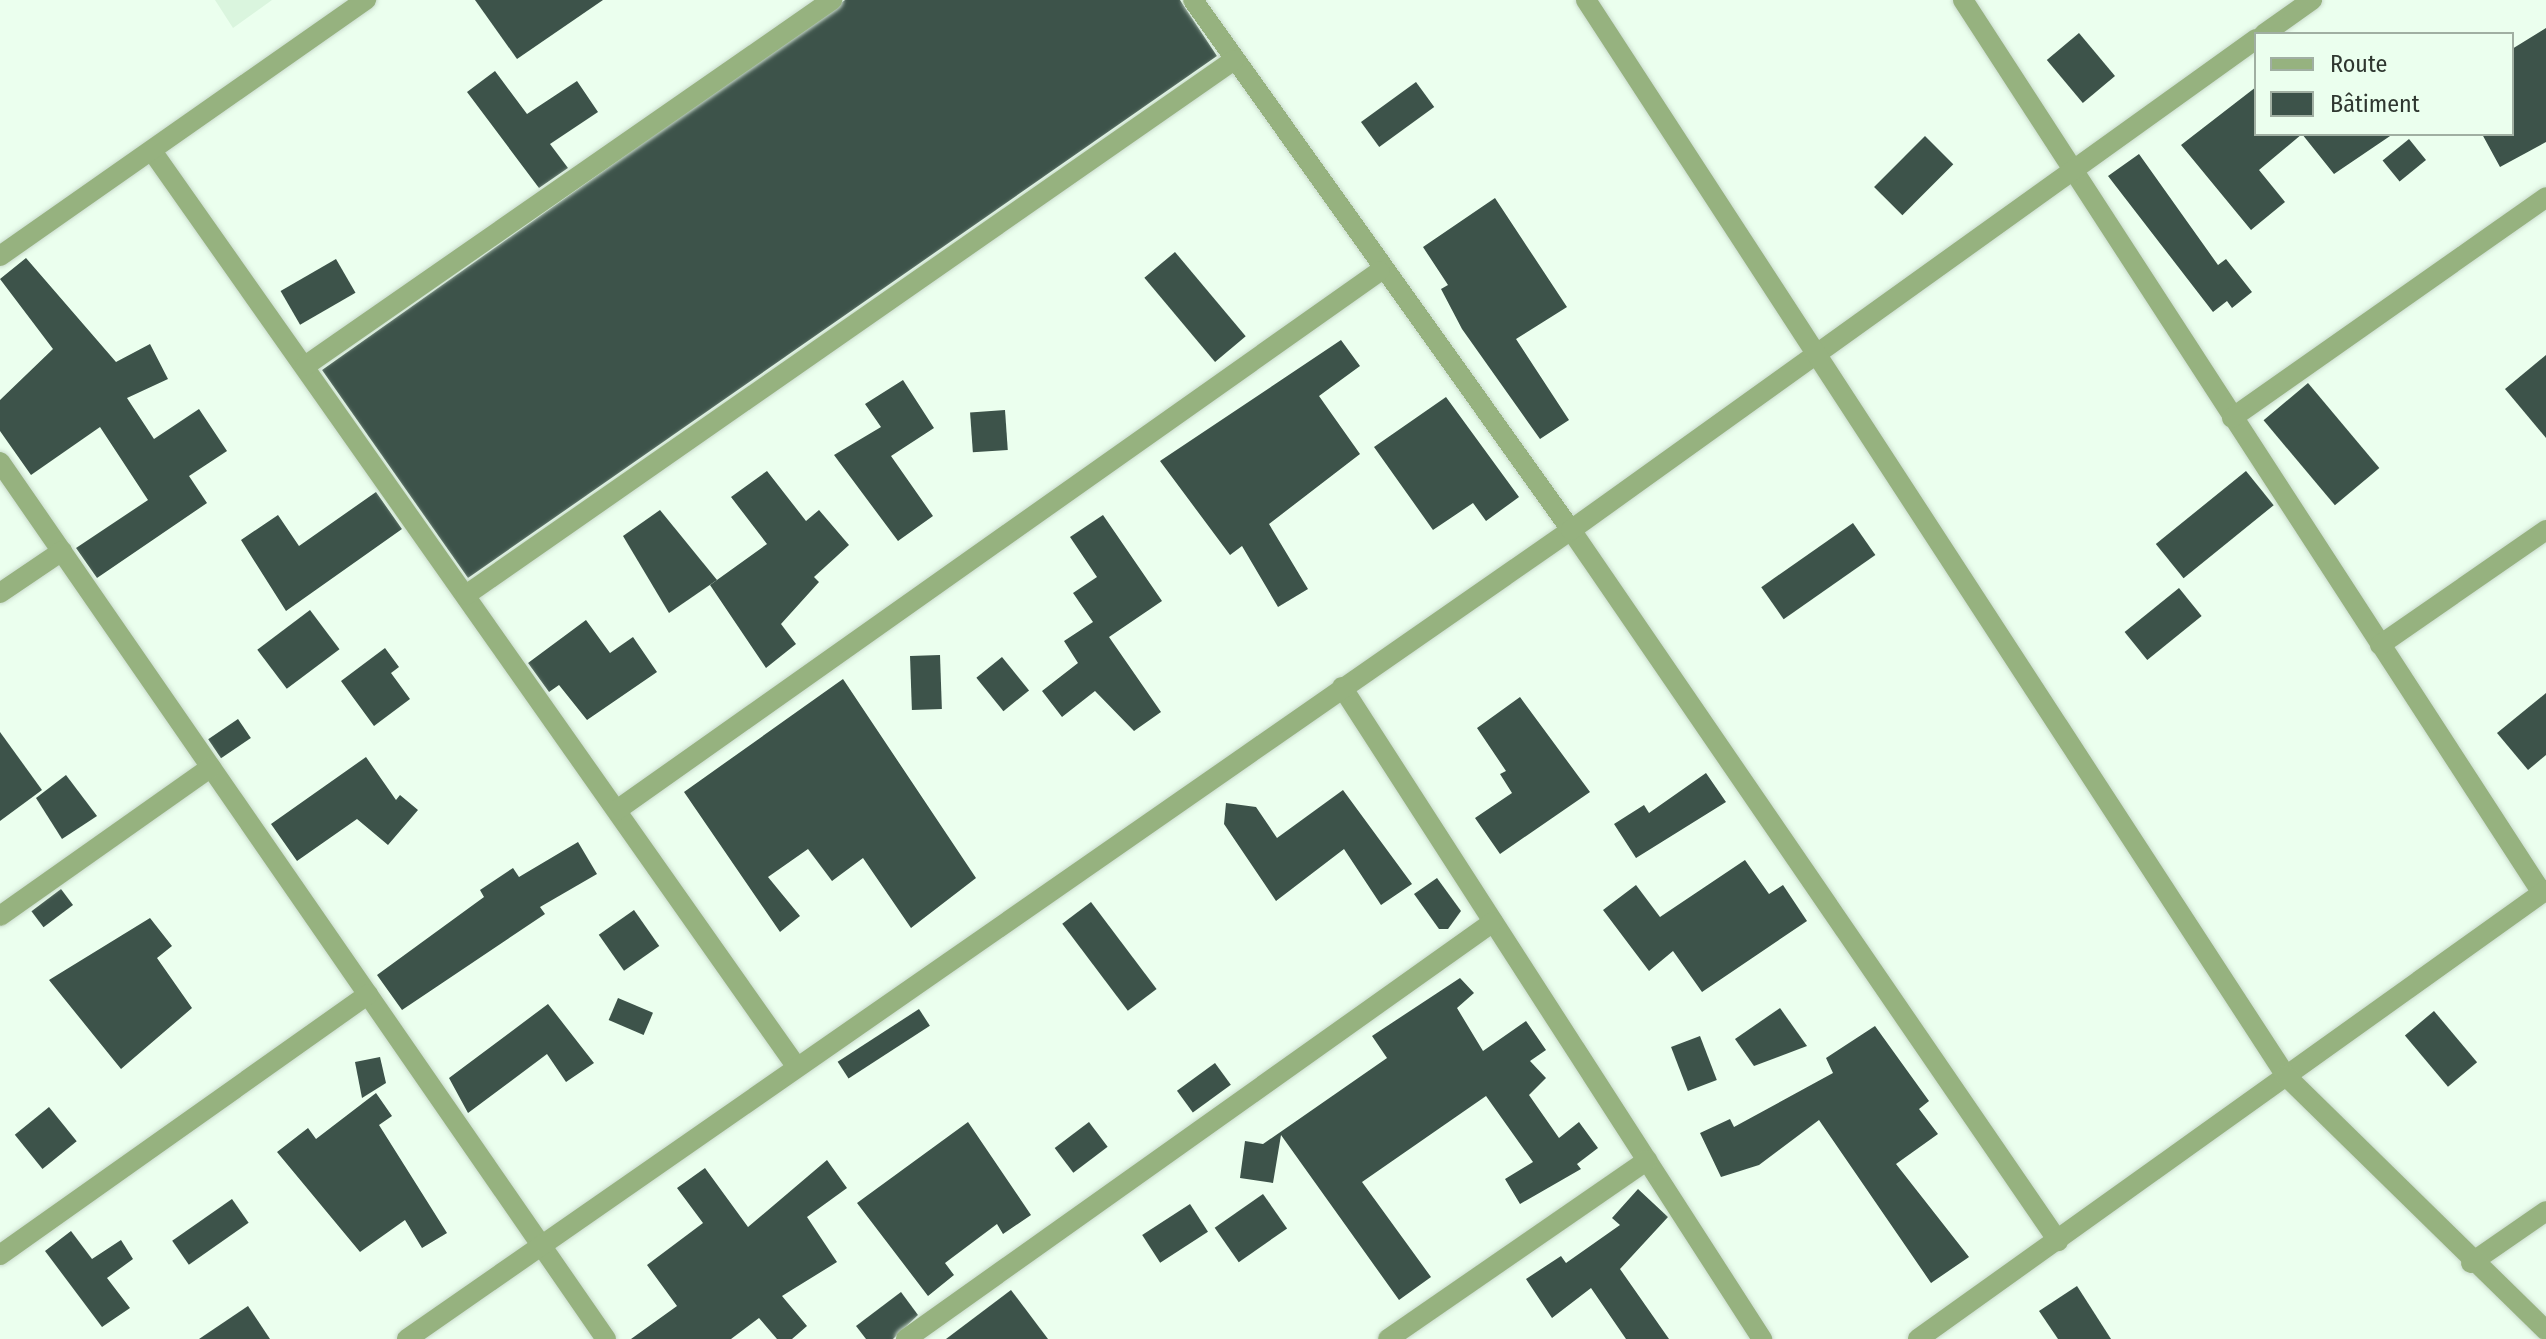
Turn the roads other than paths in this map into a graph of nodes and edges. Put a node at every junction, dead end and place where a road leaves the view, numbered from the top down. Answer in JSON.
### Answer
{"nodes":[{"id":1,"x":366,"y":0,"type":"edge"},
{"id":2,"x":832,"y":0,"type":"edge"},
{"id":3,"x":1193,"y":0,"type":"edge"},
{"id":4,"x":1586,"y":0,"type":"edge"},
{"id":5,"x":1963,"y":0,"type":"edge"},
{"id":6,"x":2312,"y":0,"type":"edge"},
{"id":7,"x":2267,"y":32,"type":"edge"},
{"id":8,"x":2254,"y":40,"type":"edge"},
{"id":9,"x":1234,"y":60,"type":"junction"},
{"id":10,"x":152,"y":151,"type":"junction"},
{"id":11,"x":2072,"y":168,"type":"junction"},
{"id":12,"x":2546,"y":197,"type":"edge"},
{"id":13,"x":0,"y":256,"type":"edge"},
{"id":14,"x":1380,"y":271,"type":"junction"},
{"id":15,"x":1821,"y":353,"type":"junction"},
{"id":16,"x":305,"y":366,"type":"junction"},
{"id":17,"x":2232,"y":418,"type":"junction"},
{"id":18,"x":0,"y":462,"type":"edge"},
{"id":19,"x":1571,"y":530,"type":"junction"},
{"id":20,"x":2546,"y":530,"type":"edge"},
{"id":21,"x":62,"y":551,"type":"junction"},
{"id":22,"x":0,"y":593,"type":"edge"},
{"id":23,"x":466,"y":595,"type":"junction"},
{"id":24,"x":2380,"y":645,"type":"junction"},
{"id":25,"x":1342,"y":687,"type":"junction"},
{"id":26,"x":211,"y":767,"type":"junction"},
{"id":27,"x":617,"y":810,"type":"junction"},
{"id":28,"x":2544,"y":891,"type":"edge"},
{"id":29,"x":0,"y":916,"type":"edge"},
{"id":30,"x":1493,"y":922,"type":"junction"},
{"id":31,"x":368,"y":994,"type":"junction"},
{"id":32,"x":796,"y":1066,"type":"junction"},
{"id":33,"x":2286,"y":1076,"type":"junction"},
{"id":34,"x":1647,"y":1160,"type":"junction"},
{"id":35,"x":2546,"y":1211,"type":"edge"},
{"id":36,"x":2058,"y":1241,"type":"junction"},
{"id":37,"x":542,"y":1246,"type":"junction"},
{"id":38,"x":0,"y":1255,"type":"edge"},
{"id":39,"x":2471,"y":1263,"type":"junction"},
{"id":40,"x":2546,"y":1331,"type":"edge"},
{"id":41,"x":407,"y":1339,"type":"edge"},
{"id":42,"x":606,"y":1339,"type":"edge"},
{"id":43,"x":906,"y":1339,"type":"edge"},
{"id":44,"x":1388,"y":1339,"type":"edge"},
{"id":45,"x":1762,"y":1339,"type":"edge"},
{"id":46,"x":1918,"y":1339,"type":"edge"}],
"edges":[{"from":1,"to":10,"type":"street"},
{"from":2,"to":16,"type":"street"},
{"from":3,"to":9,"type":"street"},
{"from":4,"to":15,"type":"street"},
{"from":5,"to":11,"type":"street"},
{"from":6,"to":7,"type":"street"},
{"from":8,"to":11,"type":"street"},
{"from":9,"to":14,"type":"street"},
{"from":9,"to":23,"type":"street"},
{"from":10,"to":13,"type":"street"},
{"from":10,"to":16,"type":"street"},
{"from":11,"to":15,"type":"street"},
{"from":11,"to":17,"type":"street"},
{"from":12,"to":17,"type":"street"},
{"from":14,"to":19,"type":"street"},
{"from":14,"to":27,"type":"street"},
{"from":15,"to":19,"type":"street"},
{"from":15,"to":33,"type":"street"},
{"from":16,"to":23,"type":"street"},
{"from":17,"to":24,"type":"street"},
{"from":18,"to":21,"type":"street"},
{"from":19,"to":25,"type":"street"},
{"from":19,"to":36,"type":"street"},
{"from":20,"to":24,"type":"street"},
{"from":21,"to":22,"type":"street"},
{"from":21,"to":26,"type":"street"},
{"from":23,"to":27,"type":"street"},
{"from":24,"to":28,"type":"street"},
{"from":25,"to":30,"type":"street"},
{"from":25,"to":32,"type":"street"},
{"from":26,"to":29,"type":"street"},
{"from":26,"to":31,"type":"street"},
{"from":27,"to":32,"type":"street"},
{"from":28,"to":33,"type":"street"},
{"from":30,"to":34,"type":"street"},
{"from":30,"to":43,"type":"street"},
{"from":31,"to":37,"type":"street"},
{"from":31,"to":38,"type":"street"},
{"from":32,"to":37,"type":"street"},
{"from":33,"to":36,"type":"street"},
{"from":33,"to":39,"type":"street"},
{"from":34,"to":44,"type":"street"},
{"from":34,"to":45,"type":"street"},
{"from":35,"to":39,"type":"street"},
{"from":36,"to":46,"type":"street"},
{"from":37,"to":41,"type":"street"},
{"from":37,"to":42,"type":"street"},
{"from":39,"to":40,"type":"street"}]}
